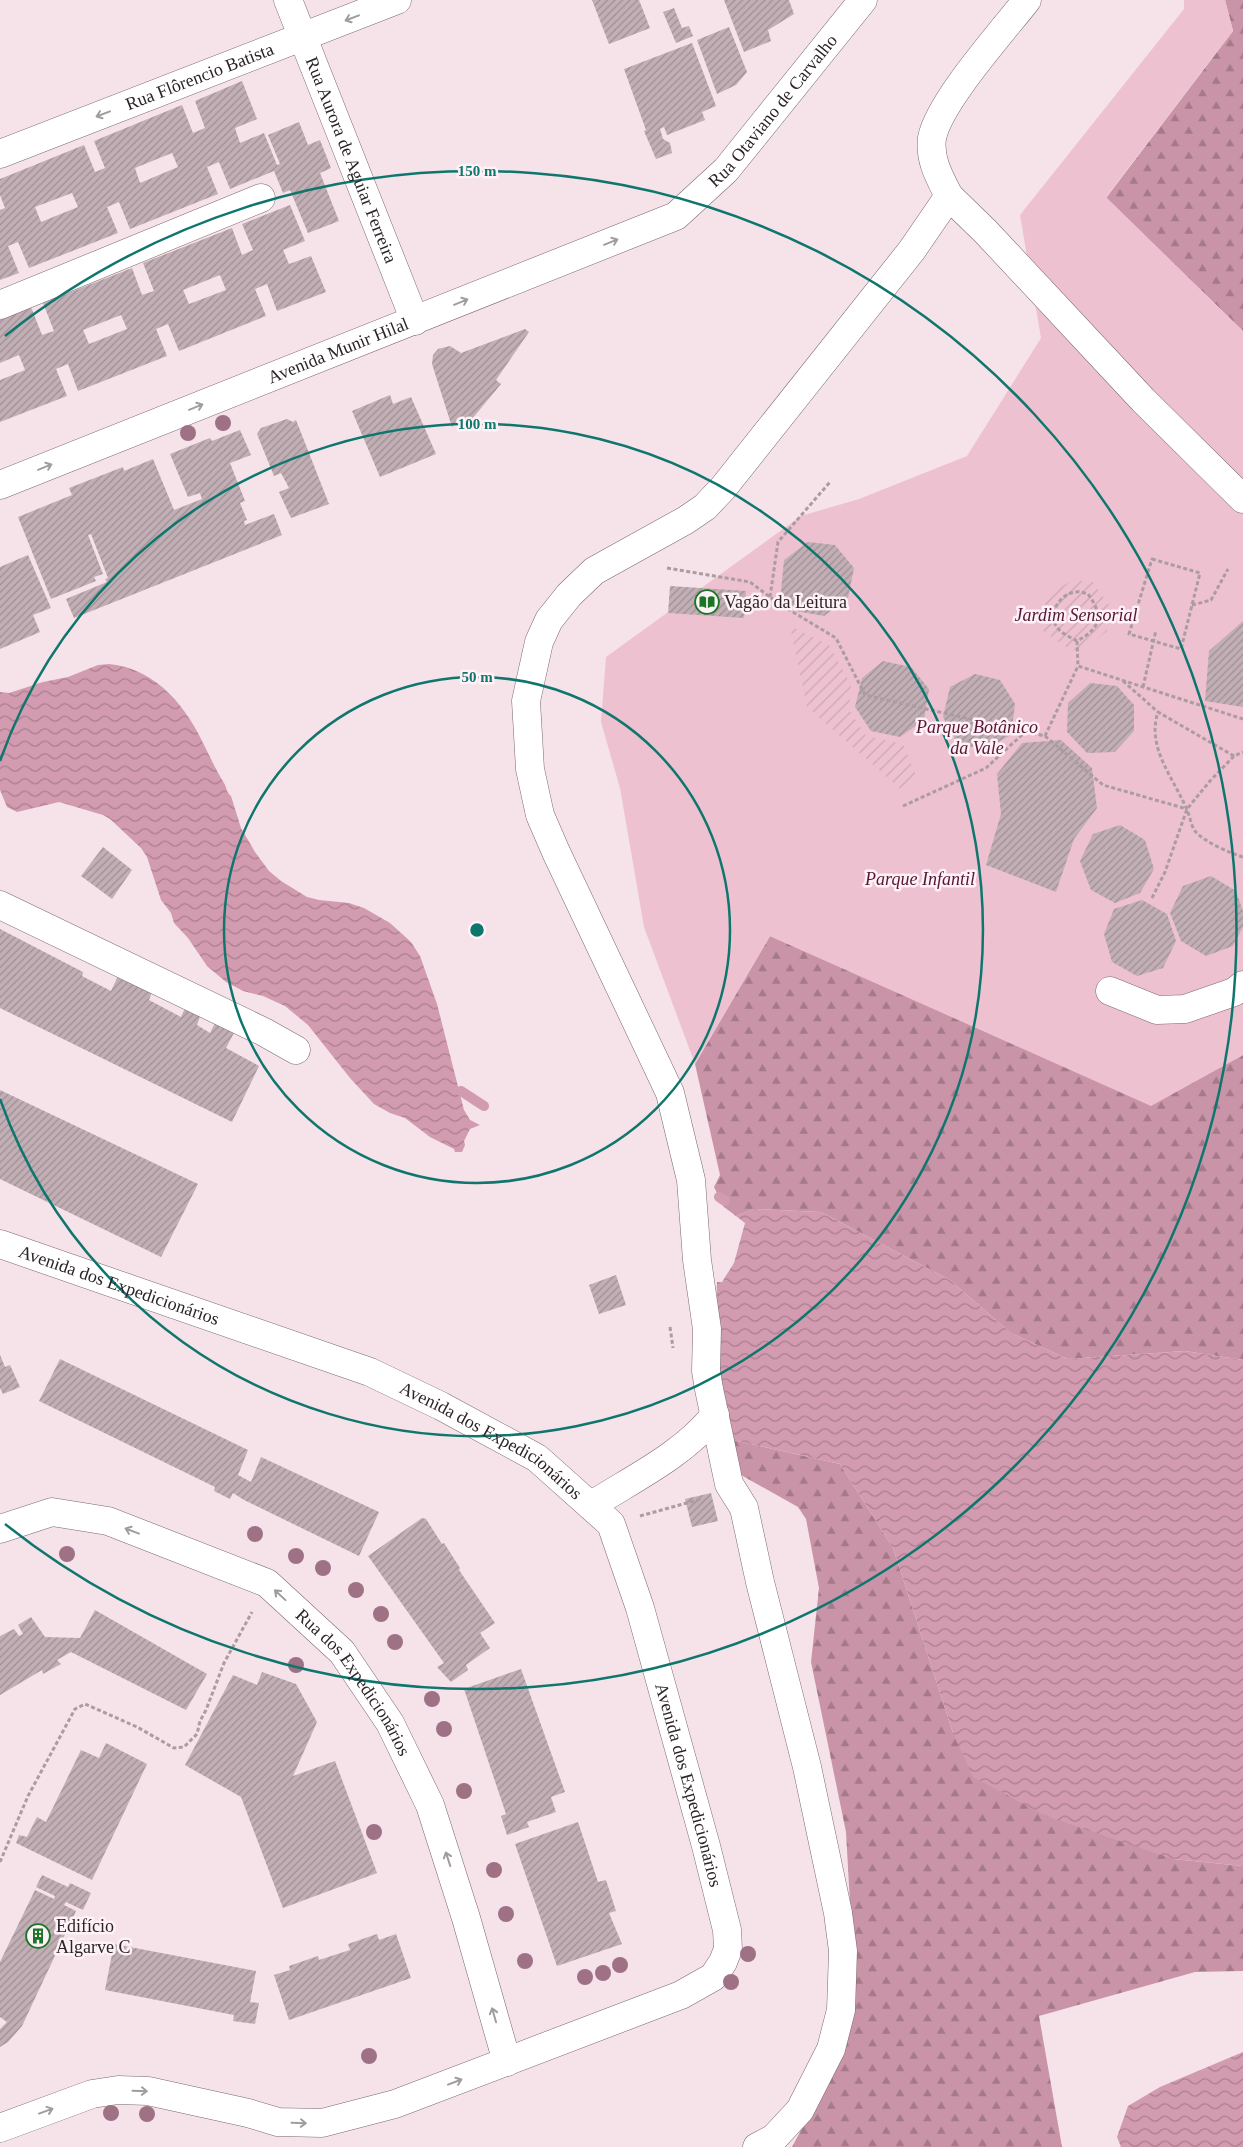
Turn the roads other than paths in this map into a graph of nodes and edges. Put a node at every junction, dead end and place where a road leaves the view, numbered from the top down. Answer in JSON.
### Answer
{"nodes":[{"id":1,"x":288,"y":0,"type":"edge"},
{"id":2,"x":398,"y":0,"type":"edge"},
{"id":3,"x":864,"y":0,"type":"edge"},
{"id":4,"x":1027,"y":0,"type":"edge"},
{"id":5,"x":302,"y":37,"type":"junction"},
{"id":6,"x":0,"y":154,"type":"edge"},
{"id":7,"x":949,"y":196,"type":"junction"},
{"id":8,"x":261,"y":198,"type":"dead end"},
{"id":9,"x":676,"y":216,"type":"joint"},
{"id":10,"x":0,"y":306,"type":"edge"},
{"id":11,"x":416,"y":320,"type":"junction"},
{"id":12,"x":0,"y":485,"type":"edge"},
{"id":13,"x":1243,"y":499,"type":"edge"},
{"id":14,"x":0,"y":905,"type":"edge"},
{"id":15,"x":1243,"y":985,"type":"edge"},
{"id":16,"x":1110,"y":990,"type":"dead end"},
{"id":17,"x":296,"y":1050,"type":"dead end"},
{"id":18,"x":0,"y":1244,"type":"edge"},
{"id":19,"x":715,"y":1415,"type":"junction"},
{"id":20,"x":592,"y":1505,"type":"junction"},
{"id":21,"x":0,"y":1529,"type":"edge"},
{"id":22,"x":507,"y":2062,"type":"junction"},
{"id":23,"x":0,"y":2128,"type":"edge"},
{"id":24,"x":757,"y":2147,"type":"edge"}],
"edges":[{"from":1,"to":5,"type":"street","name":"Rua Aurora de Aguiar Ferreira"},
{"from":2,"to":5,"type":"street","name":"Rua Flôrencio Batista","one_way":true},
{"from":3,"to":9,"type":"street","name":"Rua Otaviano de Carvalho"},
{"from":4,"to":7,"type":"street"},
{"from":5,"to":6,"type":"street","name":"Rua Flôrencio Batista","one_way":true},
{"from":5,"to":11,"type":"street","name":"Rua Aurora de Aguiar Ferreira"},
{"from":7,"to":13,"type":"street"},
{"from":7,"to":19,"type":"street"},
{"from":8,"to":10,"type":"street"},
{"from":11,"to":9,"type":"street","name":"Avenida Munir Hilal","one_way":true},
{"from":12,"to":11,"type":"street","name":"Avenida Munir Hilal","one_way":true},
{"from":14,"to":17,"type":"street"},
{"from":15,"to":16,"type":"street"},
{"from":18,"to":20,"type":"street","name":"Avenida dos Expedicionários"},
{"from":19,"to":20,"type":"street"},
{"from":19,"to":24,"type":"street"},
{"from":20,"to":22,"type":"street","name":"Avenida dos Expedicionários"},
{"from":22,"to":21,"type":"street","name":"Rua dos Expedicionários","one_way":true},
{"from":23,"to":22,"type":"street","name":"Avenida dos Expedicionários","one_way":true}]}
